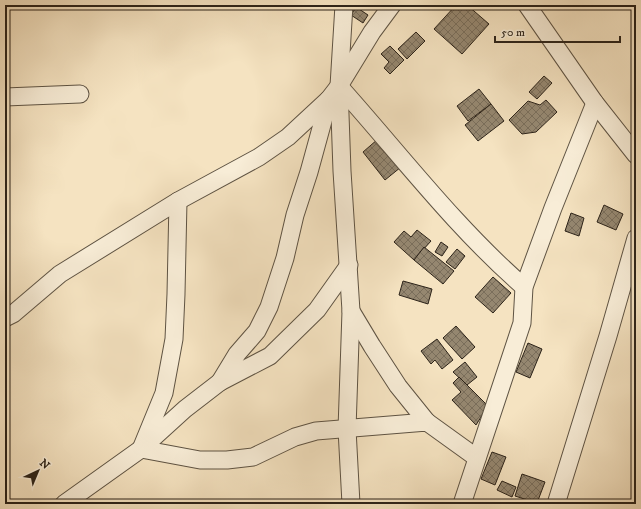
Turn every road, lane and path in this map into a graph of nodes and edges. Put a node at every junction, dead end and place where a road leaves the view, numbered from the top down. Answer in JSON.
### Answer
{"nodes":[{"id":1,"x":344,"y":5,"type":"edge"},
{"id":2,"x":392,"y":5,"type":"edge"},
{"id":3,"x":526,"y":5,"type":"edge"},
{"id":4,"x":334,"y":93,"type":"junction"},
{"id":5,"x":80,"y":94,"type":"dead end"},
{"id":6,"x":5,"y":97,"type":"edge"},
{"id":7,"x":595,"y":103,"type":"junction"},
{"id":8,"x":636,"y":155,"type":"edge"},
{"id":9,"x":178,"y":201,"type":"junction"},
{"id":10,"x":636,"y":238,"type":"edge"},
{"id":11,"x":349,"y":265,"type":"junction"},
{"id":12,"x":524,"y":287,"type":"junction"},
{"id":13,"x":351,"y":311,"type":"junction"},
{"id":14,"x":5,"y":318,"type":"edge"},
{"id":15,"x":220,"y":382,"type":"junction"},
{"id":16,"x":427,"y":422,"type":"junction"},
{"id":17,"x":347,"y":429,"type":"junction"},
{"id":18,"x":141,"y":449,"type":"junction"},
{"id":19,"x":477,"y":458,"type":"junction"},
{"id":20,"x":64,"y":504,"type":"edge"},
{"id":21,"x":351,"y":504,"type":"edge"},
{"id":22,"x":462,"y":504,"type":"edge"},
{"id":23,"x":556,"y":504,"type":"edge"}],
"edges":[{"from":1,"to":4,"type":"street"},
{"from":2,"to":4,"type":"street"},
{"from":3,"to":7,"type":"street"},
{"from":4,"to":9,"type":"street"},
{"from":4,"to":11,"type":"street"},
{"from":4,"to":12,"type":"street"},
{"from":4,"to":15,"type":"street"},
{"from":5,"to":6,"type":"street"},
{"from":7,"to":8,"type":"street"},
{"from":7,"to":12,"type":"street"},
{"from":9,"to":14,"type":"street"},
{"from":9,"to":18,"type":"street"},
{"from":10,"to":23,"type":"street"},
{"from":11,"to":13,"type":"street"},
{"from":11,"to":15,"type":"street"},
{"from":12,"to":19,"type":"street"},
{"from":13,"to":16,"type":"street"},
{"from":13,"to":17,"type":"street"},
{"from":15,"to":18,"type":"street"},
{"from":16,"to":17,"type":"street"},
{"from":16,"to":19,"type":"street"},
{"from":17,"to":18,"type":"street"},
{"from":17,"to":21,"type":"street"},
{"from":18,"to":20,"type":"street"},
{"from":19,"to":22,"type":"street"}]}
